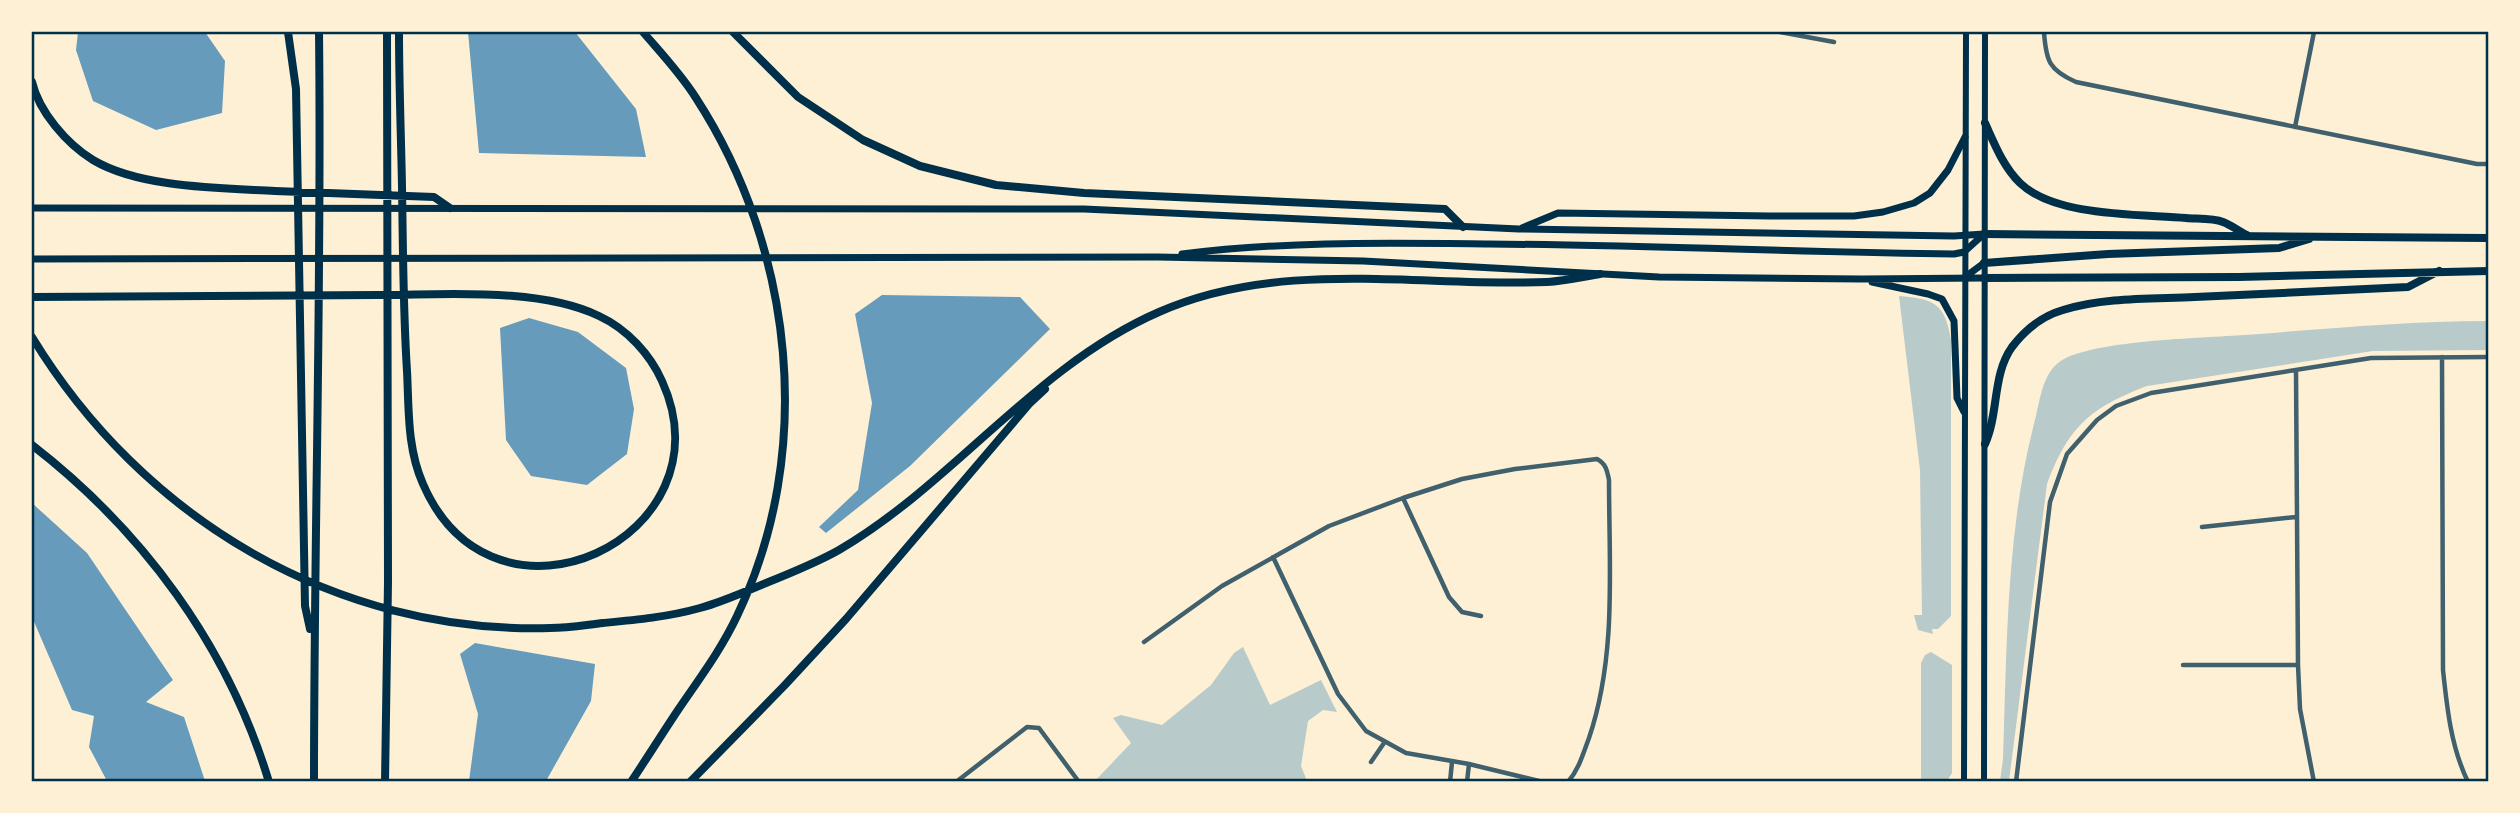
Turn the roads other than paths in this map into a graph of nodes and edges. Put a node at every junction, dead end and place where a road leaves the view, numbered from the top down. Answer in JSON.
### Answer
{"nodes":[{"id":1,"x":288,"y":32,"type":"edge"},
{"id":2,"x":319,"y":32,"type":"edge"},
{"id":3,"x":387,"y":32,"type":"edge"},
{"id":4,"x":398,"y":32,"type":"edge"},
{"id":5,"x":643,"y":32,"type":"edge"},
{"id":6,"x":733,"y":32,"type":"edge"},
{"id":7,"x":1780,"y":32,"type":"edge"},
{"id":8,"x":1966,"y":32,"type":"edge"},
{"id":9,"x":1985,"y":32,"type":"edge"},
{"id":10,"x":2044,"y":32,"type":"edge"},
{"id":11,"x":2314,"y":32,"type":"edge"},
{"id":12,"x":1834,"y":42,"type":"dead end"},
{"id":13,"x":32,"y":82,"type":"edge"},
{"id":14,"x":1986,"y":123,"type":"junction"},
{"id":15,"x":2295,"y":127,"type":"junction"},
{"id":16,"x":1965,"y":137,"type":"junction"},
{"id":17,"x":2488,"y":164,"type":"edge"},
{"id":18,"x":32,"y":208,"type":"edge"},
{"id":19,"x":450,"y":208,"type":"junction"},
{"id":20,"x":1464,"y":226,"type":"junction"},
{"id":21,"x":1519,"y":229,"type":"junction"},
{"id":22,"x":1984,"y":234,"type":"junction"},
{"id":23,"x":1964,"y":235,"type":"junction"},
{"id":24,"x":2249,"y":236,"type":"junction"},
{"id":25,"x":2318,"y":236,"type":"junction"},
{"id":26,"x":2488,"y":238,"type":"edge"},
{"id":27,"x":1964,"y":252,"type":"junction"},
{"id":28,"x":1157,"y":257,"type":"junction"},
{"id":29,"x":32,"y":259,"type":"edge"},
{"id":30,"x":1984,"y":263,"type":"junction"},
{"id":31,"x":2439,"y":271,"type":"junction"},
{"id":32,"x":2488,"y":271,"type":"edge"},
{"id":33,"x":1600,"y":274,"type":"junction"},
{"id":34,"x":1964,"y":278,"type":"junction"},
{"id":35,"x":1984,"y":278,"type":"junction"},
{"id":36,"x":1862,"y":279,"type":"junction"},
{"id":37,"x":32,"y":296,"type":"edge"},
{"id":38,"x":32,"y":337,"type":"edge"},
{"id":39,"x":2442,"y":357,"type":"junction"},
{"id":40,"x":2488,"y":357,"type":"edge"},
{"id":41,"x":1077,"y":358,"type":"junction"},
{"id":42,"x":2296,"y":371,"type":"junction"},
{"id":43,"x":1964,"y":412,"type":"junction"},
{"id":44,"x":1985,"y":444,"type":"junction"},
{"id":45,"x":32,"y":445,"type":"edge"},
{"id":46,"x":1403,"y":498,"type":"junction"},
{"id":47,"x":2296,"y":517,"type":"junction"},
{"id":48,"x":2202,"y":527,"type":"dead end"},
{"id":49,"x":1273,"y":557,"type":"junction"},
{"id":50,"x":1481,"y":616,"type":"dead end"},
{"id":51,"x":1144,"y":642,"type":"dead end"},
{"id":52,"x":314,"y":645,"type":"junction"},
{"id":53,"x":2183,"y":665,"type":"dead end"},
{"id":54,"x":2298,"y":665,"type":"junction"},
{"id":55,"x":1384,"y":743,"type":"junction"},
{"id":56,"x":1371,"y":762,"type":"dead end"},
{"id":57,"x":1452,"y":762,"type":"junction"},
{"id":58,"x":1469,"y":764,"type":"junction"},
{"id":59,"x":269,"y":782,"type":"edge"},
{"id":60,"x":314,"y":782,"type":"edge"},
{"id":61,"x":386,"y":782,"type":"edge"},
{"id":62,"x":631,"y":782,"type":"edge"},
{"id":63,"x":690,"y":782,"type":"edge"},
{"id":64,"x":956,"y":782,"type":"edge"},
{"id":65,"x":1079,"y":782,"type":"edge"},
{"id":66,"x":1450,"y":782,"type":"edge"},
{"id":67,"x":1467,"y":782,"type":"edge"},
{"id":68,"x":1543,"y":782,"type":"edge"},
{"id":69,"x":1568,"y":782,"type":"edge"},
{"id":70,"x":1964,"y":782,"type":"edge"},
{"id":71,"x":1984,"y":782,"type":"edge"},
{"id":72,"x":2016,"y":782,"type":"edge"},
{"id":73,"x":2314,"y":782,"type":"edge"},
{"id":74,"x":2468,"y":782,"type":"edge"}],
"edges":[{"from":1,"to":52,"type":"highway"},
{"from":2,"to":52,"type":"highway"},
{"from":3,"to":61,"type":"highway"},
{"from":4,"to":37,"type":"highway"},
{"from":5,"to":62,"type":"highway"},
{"from":6,"to":20,"type":"highway"},
{"from":7,"to":12,"type":"street"},
{"from":8,"to":16,"type":"main road"},
{"from":9,"to":14,"type":"main road"},
{"from":10,"to":15,"type":"street"},
{"from":11,"to":15,"type":"street"},
{"from":13,"to":19,"type":"highway"},
{"from":14,"to":22,"type":"main road"},
{"from":14,"to":24,"type":"highway"},
{"from":15,"to":17,"type":"street"},
{"from":16,"to":21,"type":"highway"},
{"from":16,"to":23,"type":"main road"},
{"from":18,"to":19,"type":"highway"},
{"from":19,"to":20,"type":"highway"},
{"from":20,"to":21,"type":"highway"},
{"from":21,"to":23,"type":"highway"},
{"from":22,"to":23,"type":"highway"},
{"from":22,"to":24,"type":"highway"},
{"from":22,"to":27,"type":"highway"},
{"from":22,"to":30,"type":"main road"},
{"from":23,"to":27,"type":"main road"},
{"from":24,"to":25,"type":"highway"},
{"from":25,"to":26,"type":"highway"},
{"from":25,"to":30,"type":"highway"},
{"from":27,"to":28,"type":"highway"},
{"from":27,"to":34,"type":"main road"},
{"from":28,"to":29,"type":"highway"},
{"from":28,"to":33,"type":"highway"},
{"from":30,"to":34,"type":"highway"},
{"from":30,"to":35,"type":"main road"},
{"from":31,"to":32,"type":"highway"},
{"from":31,"to":35,"type":"highway"},
{"from":31,"to":44,"type":"highway"},
{"from":33,"to":36,"type":"highway"},
{"from":33,"to":41,"type":"highway"},
{"from":34,"to":35,"type":"highway"},
{"from":34,"to":36,"type":"highway"},
{"from":34,"to":43,"type":"main road"},
{"from":35,"to":44,"type":"main road"},
{"from":36,"to":43,"type":"highway"},
{"from":38,"to":41,"type":"highway"},
{"from":39,"to":40,"type":"street"},
{"from":39,"to":42,"type":"street"},
{"from":39,"to":74,"type":"street"},
{"from":41,"to":63,"type":"highway"},
{"from":42,"to":47,"type":"street"},
{"from":42,"to":72,"type":"street"},
{"from":43,"to":70,"type":"main road"},
{"from":44,"to":71,"type":"main road"},
{"from":45,"to":59,"type":"highway"},
{"from":46,"to":49,"type":"street"},
{"from":46,"to":50,"type":"street"},
{"from":46,"to":69,"type":"street"},
{"from":47,"to":48,"type":"street"},
{"from":47,"to":54,"type":"street"},
{"from":49,"to":51,"type":"street"},
{"from":49,"to":55,"type":"street"},
{"from":52,"to":60,"type":"highway"},
{"from":53,"to":54,"type":"street"},
{"from":54,"to":73,"type":"street"},
{"from":55,"to":56,"type":"street"},
{"from":55,"to":57,"type":"street"},
{"from":57,"to":58,"type":"street"},
{"from":57,"to":66,"type":"street"},
{"from":58,"to":67,"type":"street"},
{"from":58,"to":68,"type":"street"},
{"from":64,"to":65,"type":"street"}]}
